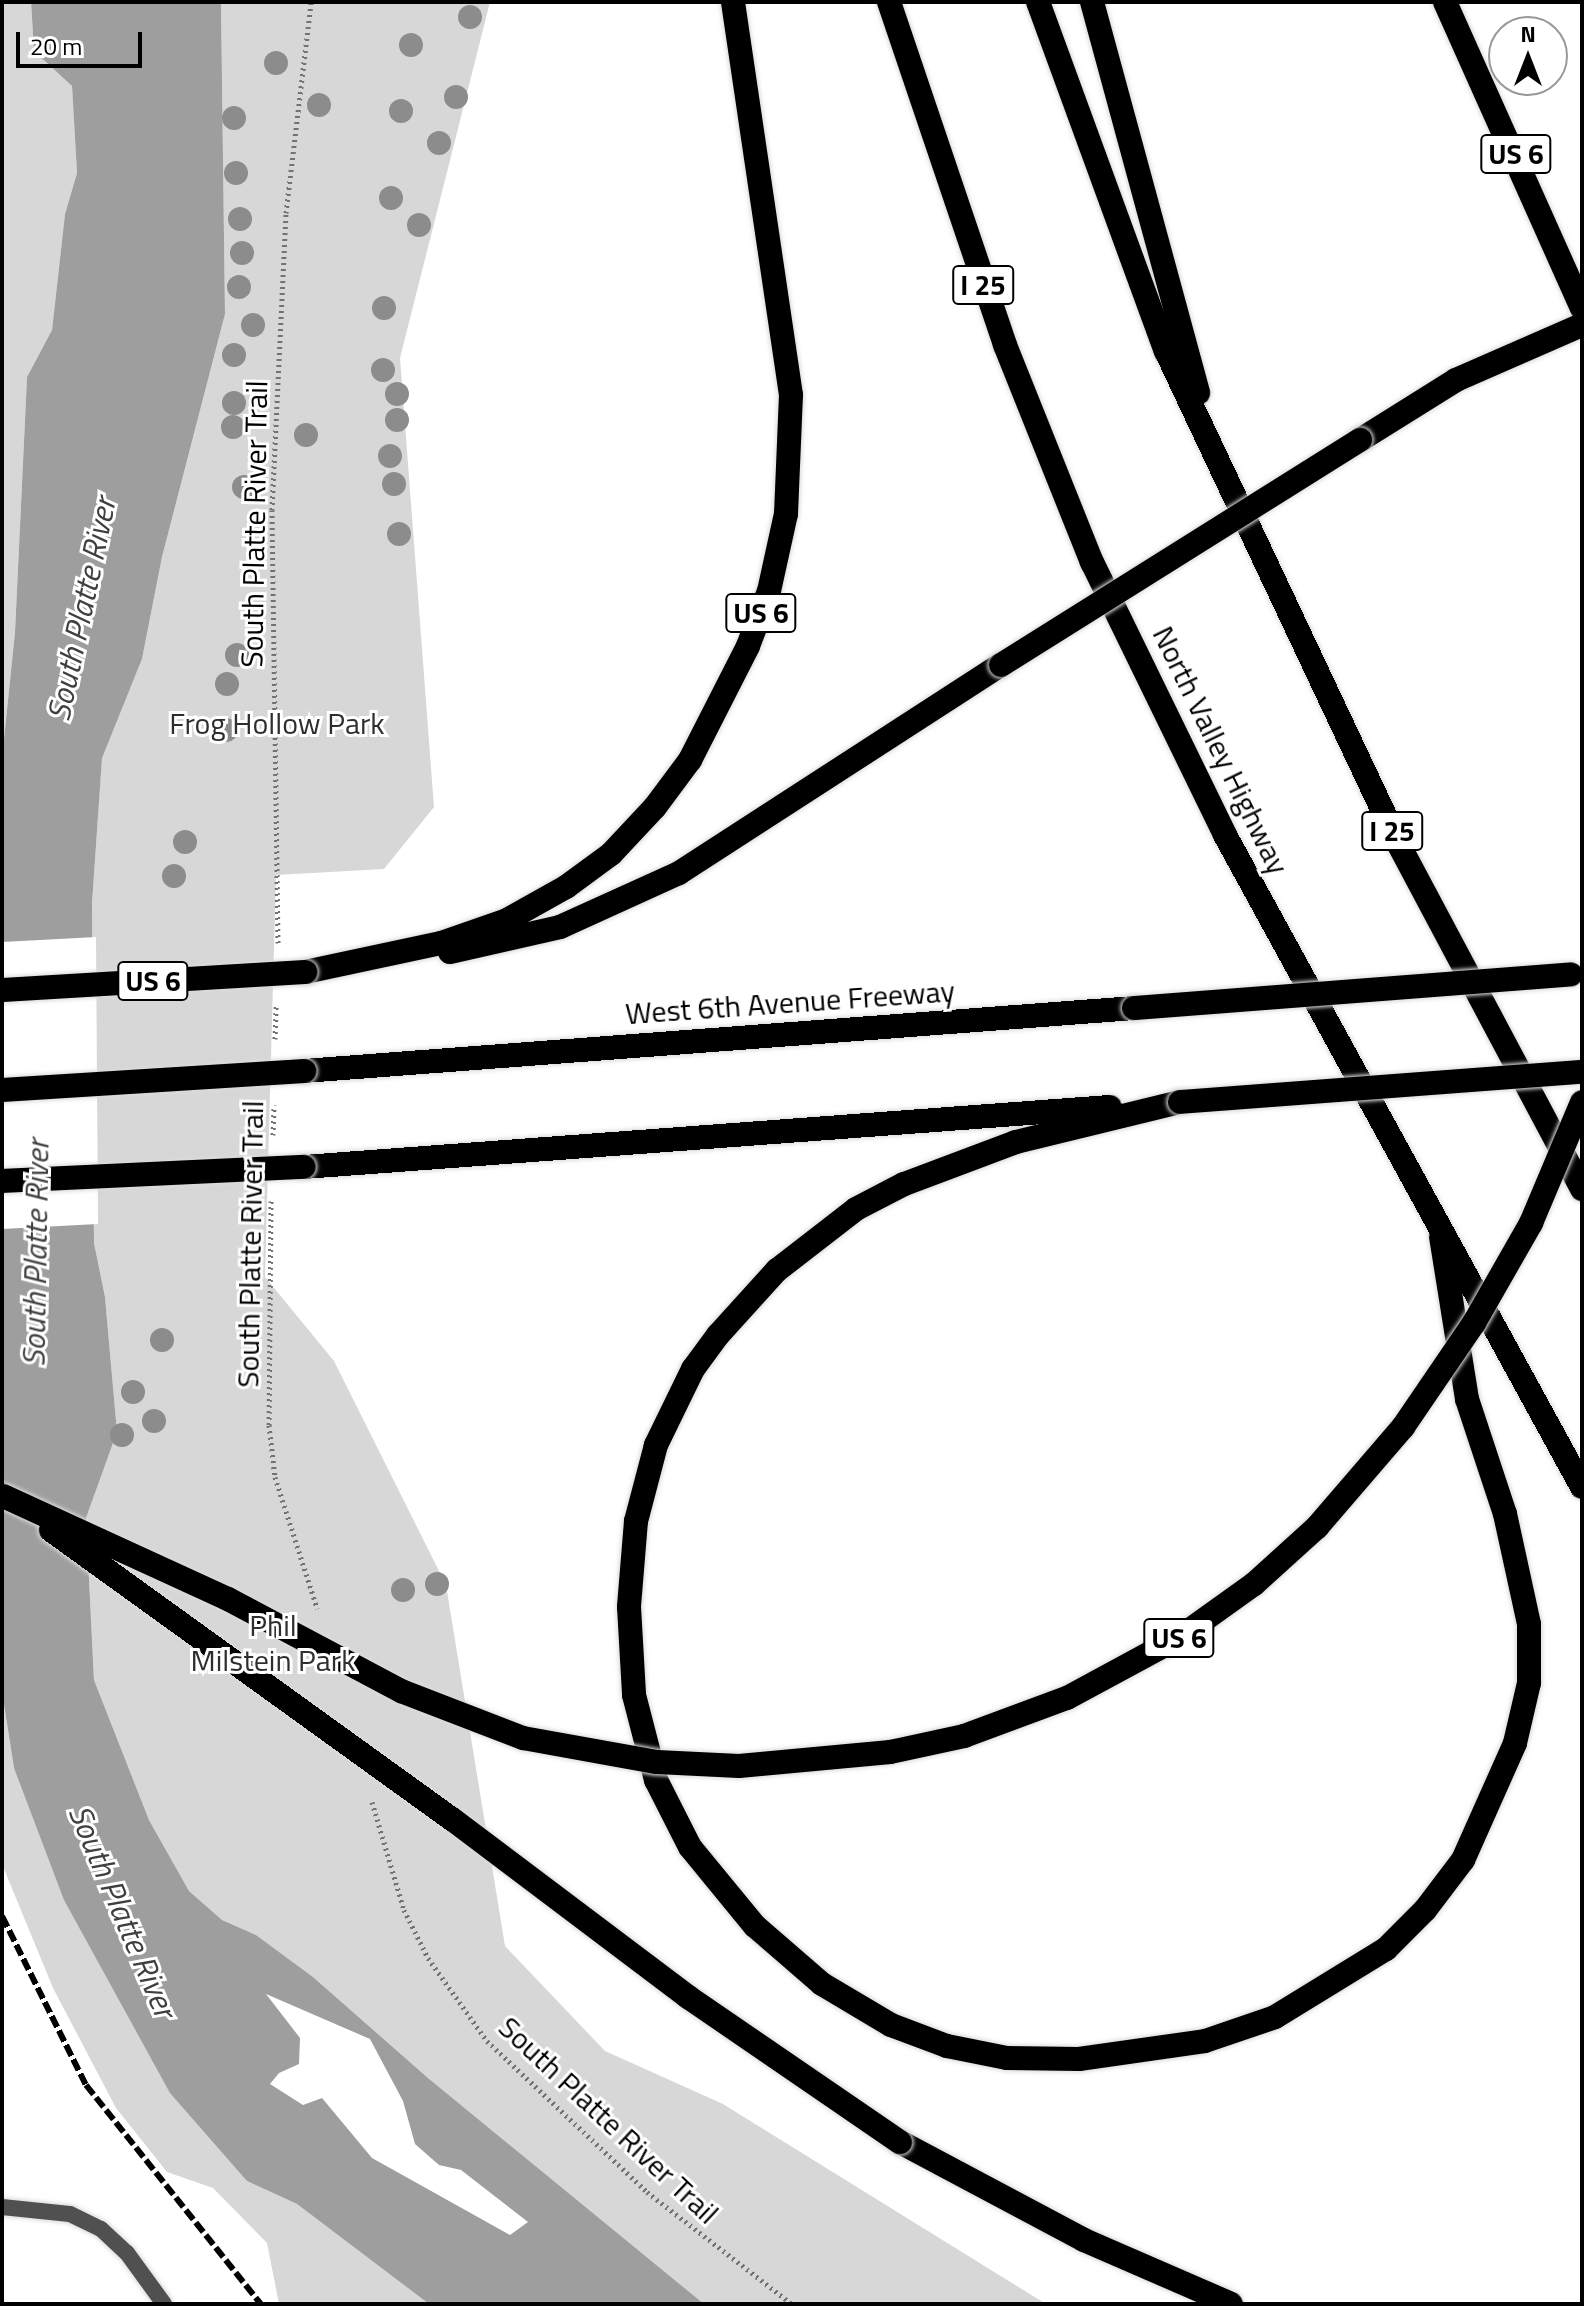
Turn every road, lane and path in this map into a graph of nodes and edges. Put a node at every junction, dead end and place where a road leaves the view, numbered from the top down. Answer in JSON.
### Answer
{"nodes":[{"id":1,"x":311,"y":2,"type":"edge"},
{"id":2,"x":733,"y":2,"type":"edge"},
{"id":3,"x":889,"y":2,"type":"edge"},
{"id":4,"x":1038,"y":2,"type":"edge"},
{"id":5,"x":1092,"y":2,"type":"edge"},
{"id":6,"x":1445,"y":2,"type":"edge"},
{"id":7,"x":1582,"y":308,"type":"edge"},
{"id":8,"x":1582,"y":325,"type":"edge"},
{"id":9,"x":1219,"y":465,"type":"junction"},
{"id":10,"x":278,"y":954,"type":"dead end"},
{"id":11,"x":305,"y":972,"type":"junction"},
{"id":12,"x":1577,"y":974,"type":"edge"},
{"id":13,"x":2,"y":990,"type":"edge"},
{"id":14,"x":276,"y":1000,"type":"dead end"},
{"id":15,"x":275,"y":1046,"type":"dead end"},
{"id":16,"x":1582,"y":1072,"type":"edge"},
{"id":17,"x":2,"y":1090,"type":"edge"},
{"id":18,"x":274,"y":1091,"type":"dead end"},
{"id":19,"x":1180,"y":1102,"type":"junction"},
{"id":20,"x":1582,"y":1102,"type":"edge"},
{"id":21,"x":273,"y":1152,"type":"dead end"},
{"id":22,"x":2,"y":1181,"type":"edge"},
{"id":23,"x":1582,"y":1189,"type":"edge"},
{"id":24,"x":272,"y":1198,"type":"dead end"},
{"id":25,"x":1441,"y":1237,"type":"junction"},
{"id":26,"x":1582,"y":1487,"type":"edge"},
{"id":27,"x":2,"y":1496,"type":"edge"},
{"id":28,"x":320,"y":1619,"type":"dead end"},
{"id":29,"x":370,"y":1795,"type":"dead end"},
{"id":30,"x":2,"y":2207,"type":"edge"},
{"id":31,"x":164,"y":2304,"type":"edge"},
{"id":32,"x":792,"y":2304,"type":"edge"},
{"id":33,"x":1231,"y":2304,"type":"edge"}],
"edges":[{"from":1,"to":10,"type":"path","name":"South Platte River Trail"},
{"from":2,"to":11,"type":"highway","number":"US 6"},
{"from":3,"to":25,"type":"highway","name":"North Valley Highway","number":"I 25"},
{"from":4,"to":9,"type":"highway","number":"I 25"},
{"from":5,"to":9,"type":"highway"},
{"from":6,"to":7,"type":"highway","number":"US 6"},
{"from":8,"to":11,"type":"highway","bridge":true},
{"from":9,"to":23,"type":"highway","number":"I 25"},
{"from":11,"to":13,"type":"highway","number":"US 6","bridge":true},
{"from":12,"to":17,"type":"highway","name":"West 6th Avenue Freeway","bridge":true},
{"from":14,"to":15,"type":"path"},
{"from":16,"to":19,"type":"highway","bridge":true},
{"from":18,"to":21,"type":"path","name":"South Platte River Trail"},
{"from":19,"to":22,"type":"highway","bridge":true},
{"from":19,"to":25,"type":"highway"},
{"from":20,"to":27,"type":"highway","number":"US 6","bridge":true},
{"from":24,"to":28,"type":"path","name":"South Platte River Trail"},
{"from":25,"to":26,"type":"highway","name":"North Valley Highway","number":"I 25"},
{"from":27,"to":33,"type":"highway","bridge":true},
{"from":29,"to":32,"type":"path","name":"South Platte River Trail"},
{"from":30,"to":31,"type":"street"}]}
